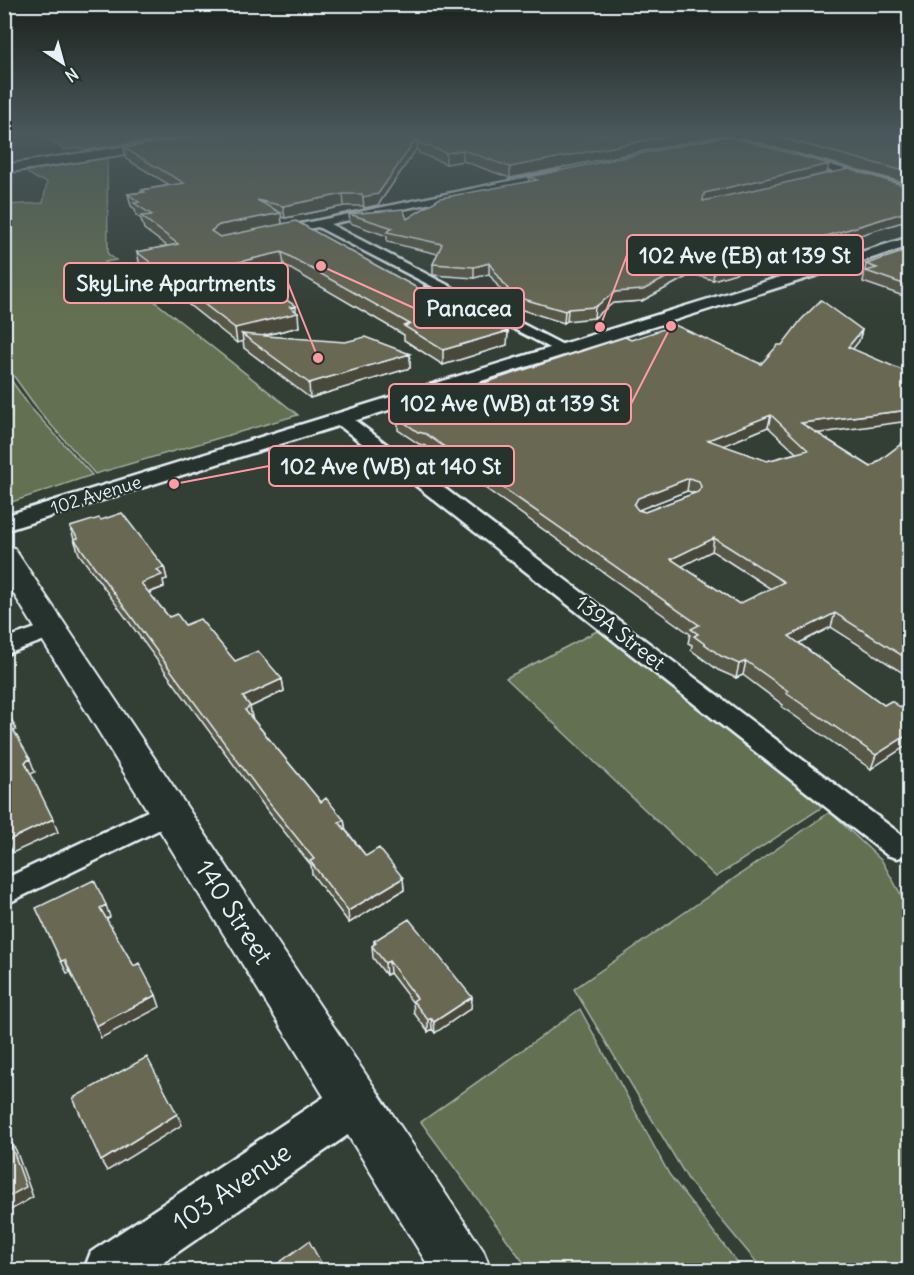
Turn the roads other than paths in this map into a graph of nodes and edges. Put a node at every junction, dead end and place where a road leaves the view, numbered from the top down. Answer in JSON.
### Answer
{"nodes":[{"id":1,"x":464,"y":194,"type":"edge"},
{"id":2,"x":319,"y":224,"type":"junction"},
{"id":3,"x":265,"y":235,"type":"edge"},
{"id":4,"x":909,"y":241,"type":"edge"},
{"id":5,"x":562,"y":350,"type":"junction"},
{"id":6,"x":342,"y":419,"type":"junction"},
{"id":7,"x":4,"y":524,"type":"edge"},
{"id":8,"x":4,"y":554,"type":"edge"},
{"id":9,"x":52,"y":629,"type":"junction"},
{"id":10,"x":4,"y":648,"type":"edge"},
{"id":11,"x":169,"y":812,"type":"junction"},
{"id":12,"x":897,"y":847,"type":"dead end"},
{"id":13,"x":4,"y":893,"type":"edge"},
{"id":14,"x":355,"y":1103,"type":"junction"},
{"id":15,"x":109,"y":1270,"type":"edge"},
{"id":16,"x":463,"y":1270,"type":"edge"}],
"edges":[{"from":1,"to":2,"type":"street"},
{"from":2,"to":3,"type":"street"},
{"from":2,"to":5,"type":"street"},
{"from":4,"to":5,"type":"street","name":"102 Avenue"},
{"from":5,"to":6,"type":"street","name":"102 Avenue"},
{"from":6,"to":7,"type":"street","name":"102 Avenue"},
{"from":6,"to":12,"type":"street","name":"139A Street"},
{"from":8,"to":9,"type":"main road","name":"140 Street"},
{"from":9,"to":10,"type":"street"},
{"from":9,"to":11,"type":"main road","name":"140 Street"},
{"from":11,"to":13,"type":"street"},
{"from":11,"to":14,"type":"main road","name":"140 Street"},
{"from":14,"to":15,"type":"street","name":"103 Avenue"},
{"from":14,"to":16,"type":"main road","name":"140 Street"}]}
